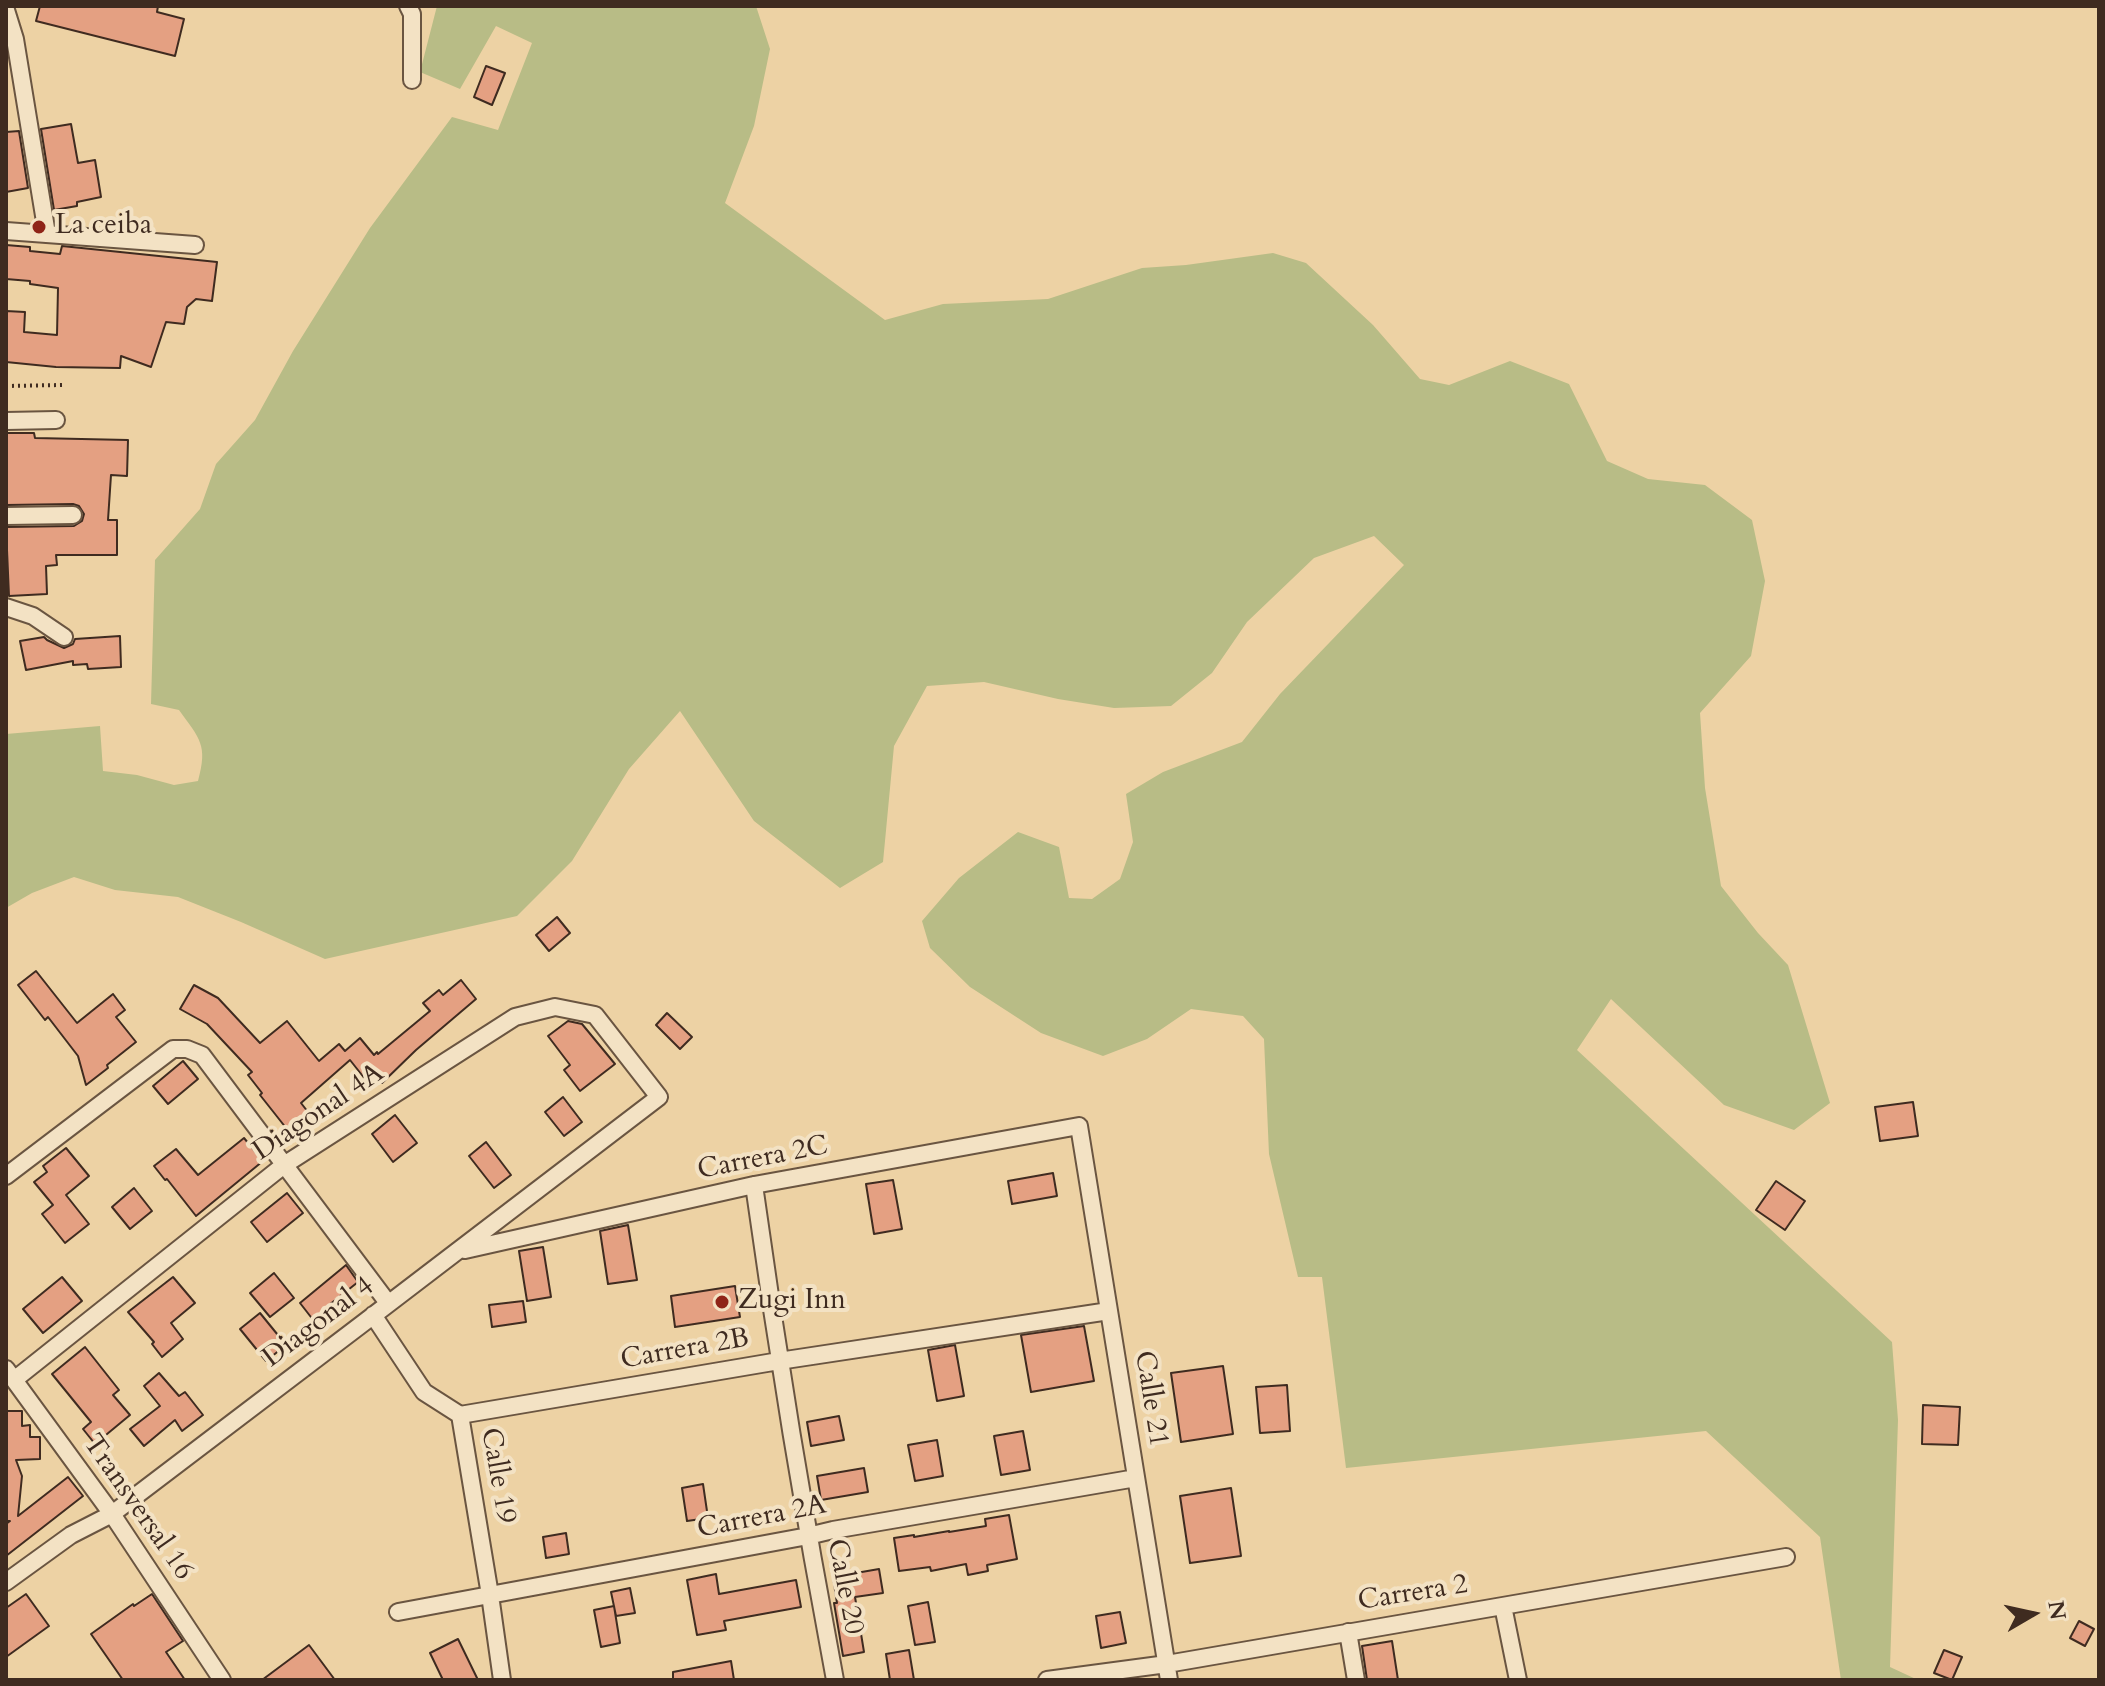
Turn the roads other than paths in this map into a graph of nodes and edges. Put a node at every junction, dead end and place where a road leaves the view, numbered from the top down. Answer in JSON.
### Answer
{"nodes":[{"id":1,"x":408,"y":6,"type":"edge"},
{"id":2,"x":6,"y":10,"type":"edge"},
{"id":3,"x":10,"y":39,"type":"edge"},
{"id":4,"x":412,"y":80,"type":"dead end"},
{"id":5,"x":6,"y":231,"type":"edge"},
{"id":6,"x":47,"y":234,"type":"junction"},
{"id":7,"x":195,"y":245,"type":"dead end"},
{"id":8,"x":56,"y":420,"type":"dead end"},
{"id":9,"x":6,"y":421,"type":"edge"},
{"id":10,"x":73,"y":515,"type":"dead end"},
{"id":11,"x":6,"y":516,"type":"edge"},
{"id":12,"x":6,"y":607,"type":"edge"},
{"id":13,"x":64,"y":637,"type":"dead end"},
{"id":14,"x":659,"y":1097,"type":"joint"},
{"id":15,"x":1079,"y":1126,"type":"joint"},
{"id":16,"x":284,"y":1165,"type":"junction"},
{"id":17,"x":6,"y":1176,"type":"edge"},
{"id":18,"x":754,"y":1185,"type":"junction"},
{"id":19,"x":459,"y":1252,"type":"junction"},
{"id":20,"x":388,"y":1303,"type":"junction"},
{"id":21,"x":1109,"y":1311,"type":"junction"},
{"id":22,"x":373,"y":1315,"type":"junction"},
{"id":23,"x":779,"y":1361,"type":"junction"},
{"id":24,"x":10,"y":1374,"type":"edge"},
{"id":25,"x":460,"y":1415,"type":"junction"},
{"id":26,"x":1136,"y":1478,"type":"junction"},
{"id":27,"x":112,"y":1514,"type":"junction"},
{"id":28,"x":808,"y":1536,"type":"junction"},
{"id":29,"x":1786,"y":1557,"type":"dead end"},
{"id":30,"x":6,"y":1582,"type":"edge"},
{"id":31,"x":490,"y":1595,"type":"junction"},
{"id":32,"x":1503,"y":1606,"type":"junction"},
{"id":33,"x":398,"y":1612,"type":"dead end"},
{"id":34,"x":1348,"y":1632,"type":"junction"},
{"id":35,"x":1168,"y":1672,"type":"edge"},
{"id":36,"x":222,"y":1680,"type":"edge"},
{"id":37,"x":502,"y":1680,"type":"edge"},
{"id":38,"x":835,"y":1680,"type":"edge"},
{"id":39,"x":1047,"y":1680,"type":"edge"},
{"id":40,"x":1356,"y":1680,"type":"edge"},
{"id":41,"x":1518,"y":1680,"type":"edge"}],
"edges":[{"from":1,"to":4,"type":"street"},
{"from":2,"to":3,"type":"street"},
{"from":3,"to":6,"type":"street"},
{"from":5,"to":6,"type":"street"},
{"from":6,"to":7,"type":"street"},
{"from":8,"to":9,"type":"street"},
{"from":10,"to":11,"type":"street"},
{"from":12,"to":13,"type":"street"},
{"from":14,"to":16,"type":"street","name":"Diagonal 4A"},
{"from":14,"to":19,"type":"street","name":"Diagonal 4"},
{"from":15,"to":18,"type":"street","name":"Carrera 2C"},
{"from":15,"to":21,"type":"street","name":"Calle 21"},
{"from":16,"to":17,"type":"street"},
{"from":16,"to":20,"type":"street"},
{"from":16,"to":24,"type":"street","name":"Diagonal 4A"},
{"from":18,"to":19,"type":"street","name":"Carrera 2C"},
{"from":18,"to":23,"type":"street","name":"Calle 20"},
{"from":19,"to":20,"type":"street","name":"Diagonal 4"},
{"from":20,"to":22,"type":"street","name":"Diagonal 4"},
{"from":21,"to":23,"type":"street","name":"Carrera 2B"},
{"from":21,"to":26,"type":"street","name":"Calle 21"},
{"from":22,"to":25,"type":"street","name":"Calle 19"},
{"from":22,"to":27,"type":"street","name":"Diagonal 4"},
{"from":23,"to":25,"type":"street","name":"Carrera 2B"},
{"from":23,"to":28,"type":"street","name":"Calle 20"},
{"from":24,"to":27,"type":"street","name":"Transversal 16"},
{"from":25,"to":31,"type":"street","name":"Calle 19"},
{"from":26,"to":28,"type":"street","name":"Carrera 2A"},
{"from":26,"to":35,"type":"street","name":"Calle 21"},
{"from":27,"to":30,"type":"street","name":"Diagonal 4"},
{"from":27,"to":36,"type":"street","name":"Transversal 16"},
{"from":28,"to":31,"type":"street","name":"Carrera 2A"},
{"from":28,"to":38,"type":"street","name":"Calle 20"},
{"from":29,"to":32,"type":"street","name":"Carrera 2"},
{"from":31,"to":33,"type":"street","name":"Carrera 2A"},
{"from":31,"to":37,"type":"street","name":"Calle 19"},
{"from":32,"to":34,"type":"street","name":"Carrera 2"},
{"from":32,"to":41,"type":"street"},
{"from":34,"to":35,"type":"street","name":"Carrera 2"},
{"from":34,"to":40,"type":"street"},
{"from":35,"to":39,"type":"street","name":"Carrera 2"}]}
